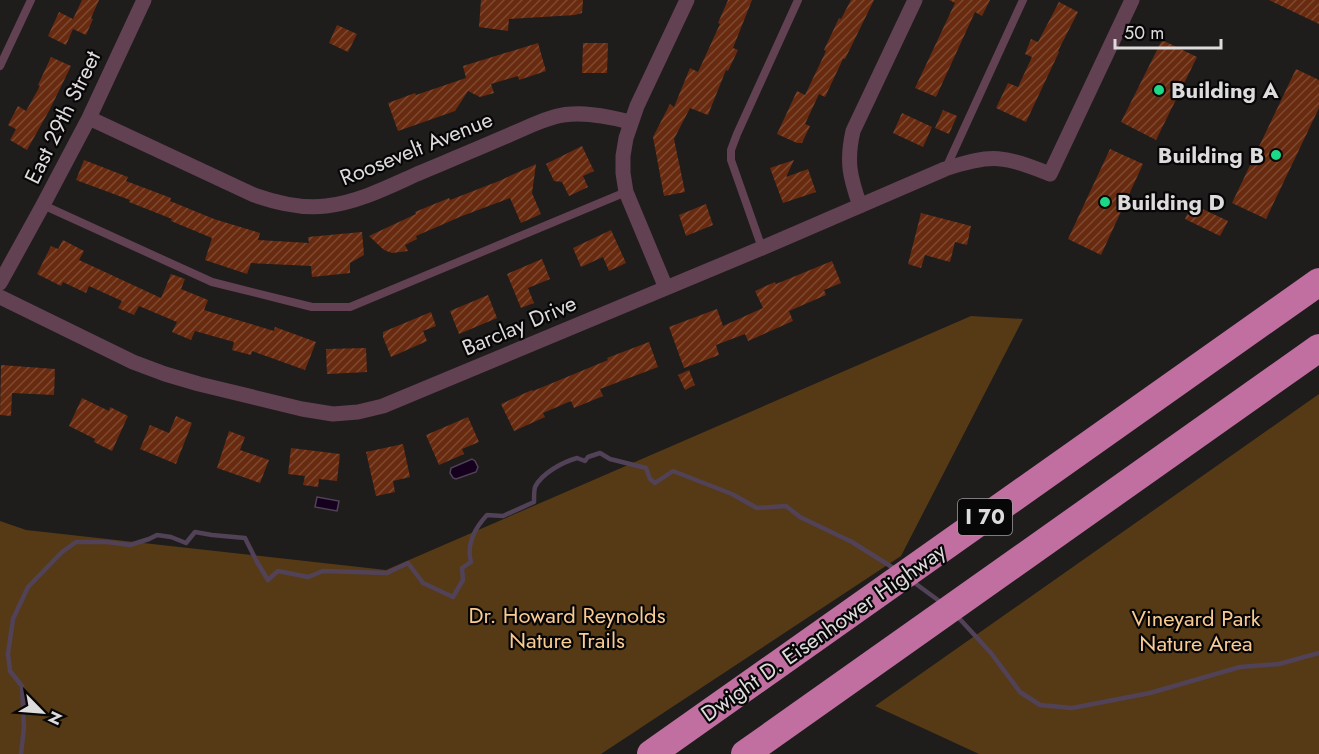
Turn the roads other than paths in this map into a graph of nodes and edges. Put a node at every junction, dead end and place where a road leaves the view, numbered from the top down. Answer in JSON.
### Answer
{"nodes":[{"id":1,"x":31,"y":0,"type":"edge"},
{"id":2,"x":144,"y":0,"type":"edge"},
{"id":3,"x":687,"y":0,"type":"edge"},
{"id":4,"x":798,"y":0,"type":"edge"},
{"id":5,"x":915,"y":0,"type":"edge"},
{"id":6,"x":1023,"y":0,"type":"edge"},
{"id":7,"x":1132,"y":0,"type":"edge"},
{"id":8,"x":0,"y":66,"type":"edge"},
{"id":9,"x":89,"y":118,"type":"junction"},
{"id":10,"x":630,"y":122,"type":"junction"},
{"id":11,"x":945,"y":169,"type":"junction"},
{"id":12,"x":626,"y":192,"type":"junction"},
{"id":13,"x":43,"y":205,"type":"junction"},
{"id":14,"x":860,"y":206,"type":"junction"},
{"id":15,"x":762,"y":248,"type":"junction"},
{"id":16,"x":1319,"y":282,"type":"edge"},
{"id":17,"x":0,"y":283,"type":"edge"},
{"id":18,"x":666,"y":288,"type":"junction"},
{"id":19,"x":0,"y":297,"type":"edge"},
{"id":20,"x":1319,"y":348,"type":"edge"},
{"id":21,"x":651,"y":754,"type":"edge"},
{"id":22,"x":745,"y":754,"type":"edge"}],
"edges":[{"from":1,"to":8,"type":"lane"},
{"from":2,"to":9,"type":"street","name":"East 29th Street"},
{"from":3,"to":10,"type":"street"},
{"from":4,"to":15,"type":"lane"},
{"from":5,"to":14,"type":"street"},
{"from":6,"to":11,"type":"lane"},
{"from":7,"to":11,"type":"street","name":"Barclay Drive"},
{"from":9,"to":10,"type":"street","name":"Roosevelt Avenue"},
{"from":9,"to":13,"type":"street","name":"East 29th Street"},
{"from":10,"to":12,"type":"street"},
{"from":11,"to":14,"type":"street","name":"Barclay Drive"},
{"from":12,"to":13,"type":"lane"},
{"from":12,"to":18,"type":"street"},
{"from":13,"to":17,"type":"street","name":"East 29th Street"},
{"from":14,"to":15,"type":"street","name":"Barclay Drive"},
{"from":15,"to":18,"type":"street","name":"Barclay Drive"},
{"from":16,"to":21,"type":"highway","name":"Dwight D. Eisenhower Highway","number":"I 70"},
{"from":18,"to":19,"type":"street","name":"Barclay Drive"},
{"from":20,"to":22,"type":"highway","number":"I 70"}]}
